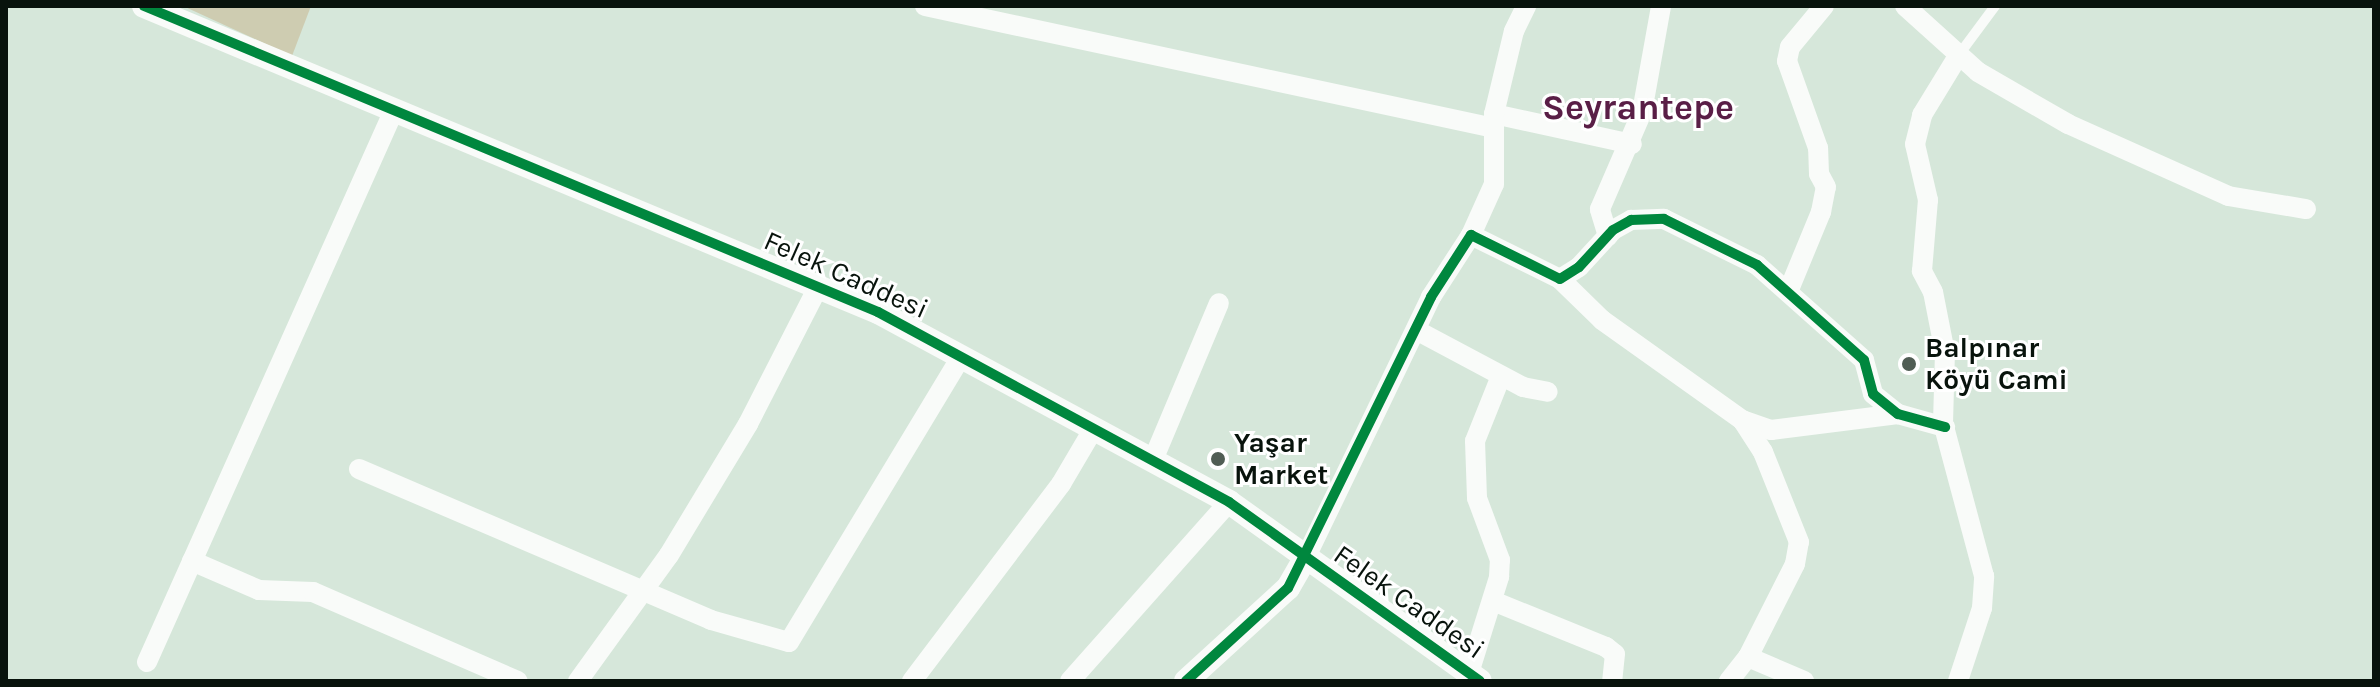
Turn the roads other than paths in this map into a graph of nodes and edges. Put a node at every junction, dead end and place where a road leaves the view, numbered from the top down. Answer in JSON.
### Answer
{"nodes":[{"id":1,"x":144,"y":6,"type":"edge"},
{"id":2,"x":925,"y":6,"type":"edge"},
{"id":3,"x":1526,"y":6,"type":"edge"},
{"id":4,"x":1661,"y":6,"type":"edge"},
{"id":5,"x":1824,"y":6,"type":"edge"},
{"id":6,"x":1905,"y":6,"type":"edge"},
{"id":7,"x":1995,"y":6,"type":"edge"},
{"id":8,"x":1958,"y":56,"type":"junction"},
{"id":9,"x":394,"y":110,"type":"junction"},
{"id":10,"x":1494,"y":121,"type":"junction"},
{"id":11,"x":1632,"y":144,"type":"junction"},
{"id":12,"x":2306,"y":209,"type":"dead end"},
{"id":13,"x":1471,"y":235,"type":"junction"},
{"id":14,"x":1608,"y":236,"type":"junction"},
{"id":15,"x":1560,"y":279,"type":"junction"},
{"id":16,"x":819,"y":285,"type":"junction"},
{"id":17,"x":1788,"y":292,"type":"junction"},
{"id":18,"x":1219,"y":303,"type":"dead end"},
{"id":19,"x":1416,"y":330,"type":"junction"},
{"id":20,"x":961,"y":357,"type":"junction"},
{"id":21,"x":1501,"y":376,"type":"junction"},
{"id":22,"x":1548,"y":392,"type":"dead end"},
{"id":23,"x":1898,"y":414,"type":"junction"},
{"id":24,"x":1742,"y":420,"type":"junction"},
{"id":25,"x":1945,"y":427,"type":"junction"},
{"id":26,"x":1094,"y":428,"type":"junction"},
{"id":27,"x":1153,"y":460,"type":"junction"},
{"id":28,"x":359,"y":469,"type":"dead end"},
{"id":29,"x":1229,"y":502,"type":"junction"},
{"id":30,"x":1305,"y":559,"type":"junction"},
{"id":31,"x":192,"y":561,"type":"junction"},
{"id":32,"x":645,"y":588,"type":"junction"},
{"id":33,"x":1493,"y":601,"type":"junction"},
{"id":34,"x":1748,"y":657,"type":"junction"},
{"id":35,"x":147,"y":662,"type":"dead end"},
{"id":36,"x":1475,"y":677,"type":"edge"},
{"id":37,"x":518,"y":681,"type":"edge"},
{"id":38,"x":578,"y":681,"type":"edge"},
{"id":39,"x":912,"y":681,"type":"edge"},
{"id":40,"x":1070,"y":681,"type":"edge"},
{"id":41,"x":1186,"y":681,"type":"edge"},
{"id":42,"x":1612,"y":681,"type":"edge"},
{"id":43,"x":1729,"y":681,"type":"edge"},
{"id":44,"x":1804,"y":681,"type":"edge"},
{"id":45,"x":1958,"y":681,"type":"edge"}],
"edges":[{"from":1,"to":9,"type":"street","name":"Felek Caddesi"},
{"from":2,"to":10,"type":"street"},
{"from":3,"to":10,"type":"street"},
{"from":4,"to":11,"type":"street"},
{"from":5,"to":17,"type":"street"},
{"from":6,"to":8,"type":"street"},
{"from":7,"to":8,"type":"lane"},
{"from":8,"to":12,"type":"street"},
{"from":8,"to":25,"type":"street"},
{"from":9,"to":16,"type":"street","name":"Felek Caddesi"},
{"from":9,"to":31,"type":"street"},
{"from":10,"to":11,"type":"street"},
{"from":10,"to":13,"type":"street"},
{"from":11,"to":14,"type":"street"},
{"from":13,"to":15,"type":"street"},
{"from":13,"to":19,"type":"street"},
{"from":14,"to":15,"type":"street"},
{"from":14,"to":17,"type":"street"},
{"from":15,"to":24,"type":"street"},
{"from":16,"to":20,"type":"street","name":"Felek Caddesi"},
{"from":16,"to":32,"type":"street"},
{"from":17,"to":23,"type":"street"},
{"from":18,"to":27,"type":"street"},
{"from":19,"to":21,"type":"street"},
{"from":19,"to":30,"type":"street"},
{"from":20,"to":26,"type":"street","name":"Felek Caddesi"},
{"from":20,"to":32,"type":"street"},
{"from":21,"to":22,"type":"street"},
{"from":21,"to":33,"type":"street"},
{"from":23,"to":24,"type":"street"},
{"from":23,"to":25,"type":"street"},
{"from":24,"to":34,"type":"street"},
{"from":25,"to":45,"type":"street"},
{"from":26,"to":27,"type":"street","name":"Felek Caddesi"},
{"from":26,"to":39,"type":"street"},
{"from":27,"to":29,"type":"street","name":"Felek Caddesi"},
{"from":28,"to":32,"type":"street"},
{"from":29,"to":30,"type":"street","name":"Felek Caddesi"},
{"from":29,"to":40,"type":"street"},
{"from":30,"to":36,"type":"street","name":"Felek Caddesi"},
{"from":30,"to":41,"type":"street"},
{"from":31,"to":35,"type":"street"},
{"from":31,"to":37,"type":"street"},
{"from":32,"to":38,"type":"street"},
{"from":33,"to":36,"type":"street"},
{"from":33,"to":42,"type":"street"},
{"from":34,"to":43,"type":"street"},
{"from":34,"to":44,"type":"street"}]}
